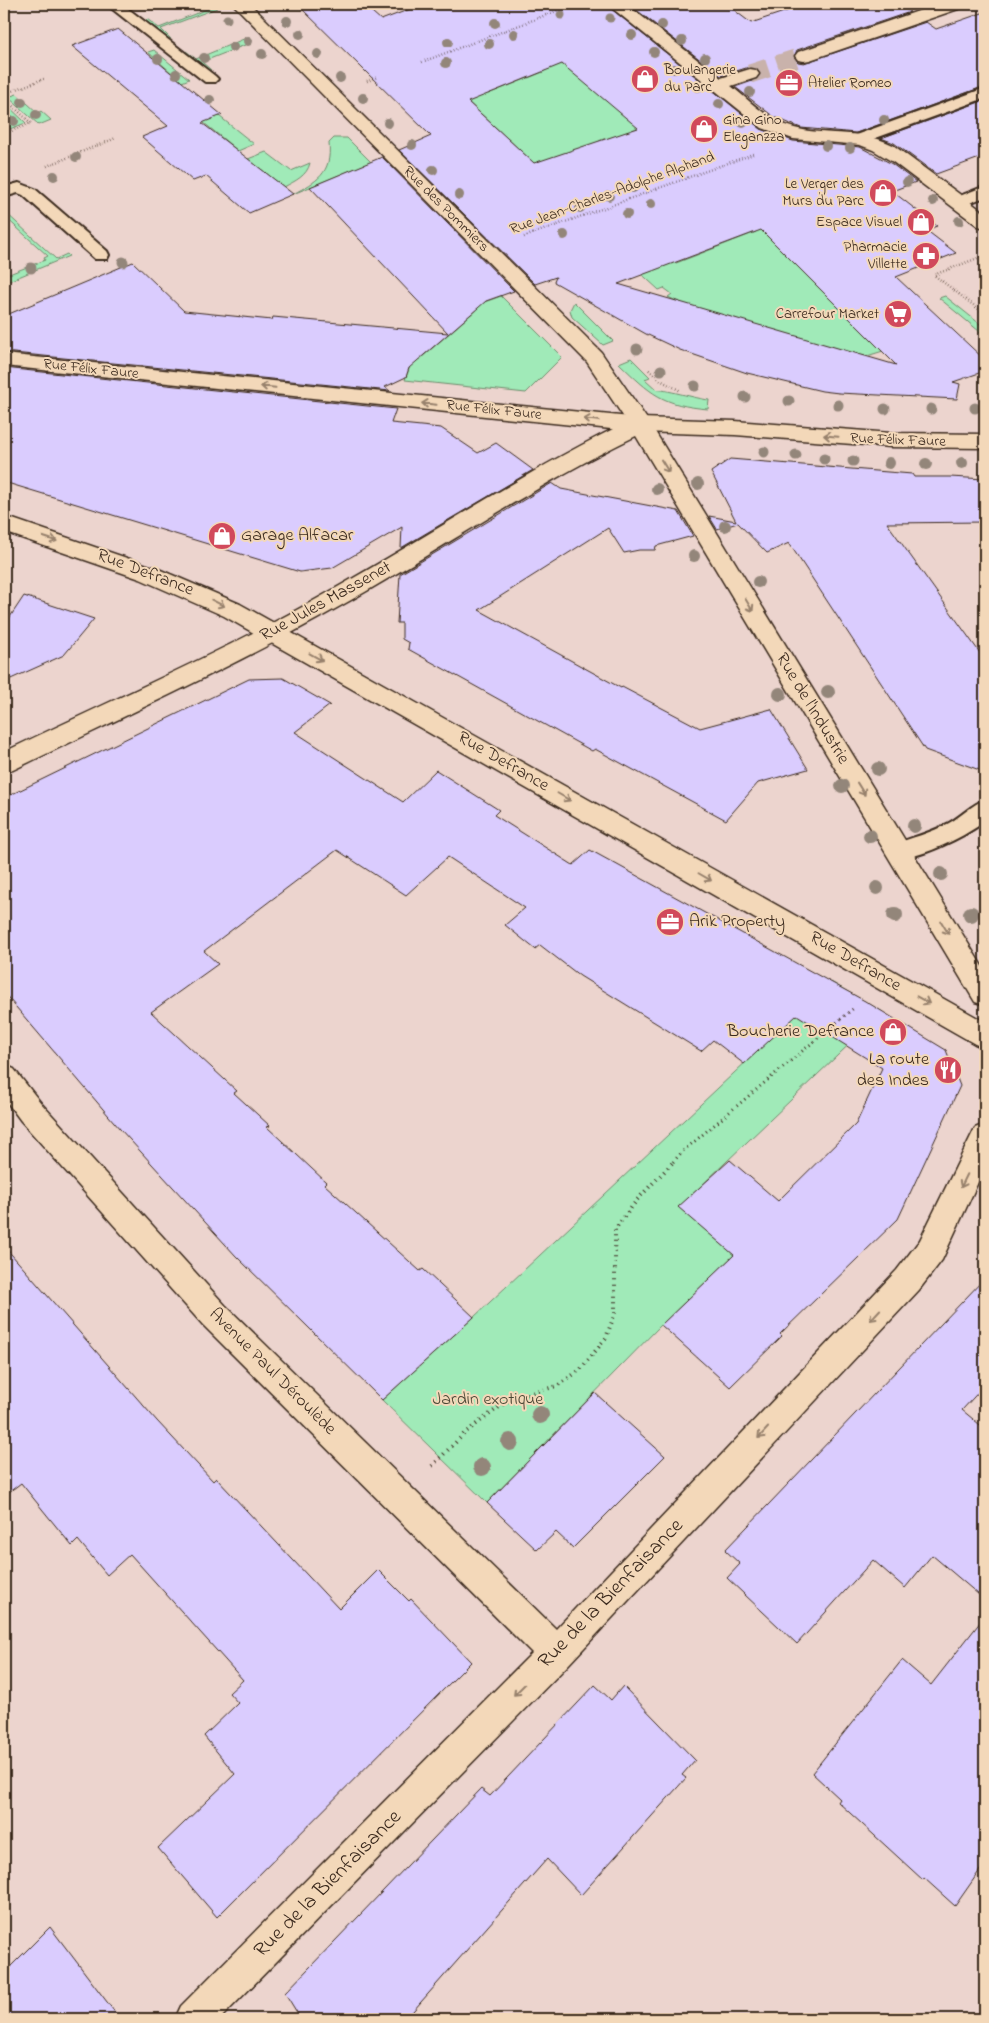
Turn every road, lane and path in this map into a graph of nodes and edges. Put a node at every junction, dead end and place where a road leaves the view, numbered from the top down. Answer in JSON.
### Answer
{"nodes":[{"id":1,"x":113,"y":4,"type":"edge"},
{"id":2,"x":241,"y":4,"type":"edge"},
{"id":3,"x":575,"y":4,"type":"edge"},
{"id":4,"x":616,"y":4,"type":"edge"},
{"id":5,"x":955,"y":4,"type":"edge"},
{"id":6,"x":804,"y":56,"type":"tunnel mouth"},
{"id":7,"x":422,"y":62,"type":"dead end"},
{"id":8,"x":750,"y":74,"type":"tunnel mouth"},
{"id":9,"x":46,"y":78,"type":"dead end"},
{"id":10,"x":210,"y":80,"type":"dead end"},
{"id":11,"x":718,"y":85,"type":"junction"},
{"id":12,"x":4,"y":94,"type":"edge"},
{"id":13,"x":985,"y":94,"type":"edge"},
{"id":14,"x":4,"y":98,"type":"edge"},
{"id":15,"x":4,"y":134,"type":"edge"},
{"id":16,"x":116,"y":138,"type":"dead end"},
{"id":17,"x":859,"y":140,"type":"junction"},
{"id":18,"x":754,"y":154,"type":"dead end"},
{"id":19,"x":8,"y":190,"type":"edge"},
{"id":20,"x":985,"y":191,"type":"edge"},
{"id":21,"x":958,"y":202,"type":"junction"},
{"id":22,"x":985,"y":222,"type":"edge"},
{"id":23,"x":487,"y":250,"type":"junction"},
{"id":24,"x":101,"y":255,"type":"dead end"},
{"id":25,"x":983,"y":256,"type":"dead end"},
{"id":26,"x":985,"y":314,"type":"edge"},
{"id":27,"x":4,"y":360,"type":"edge"},
{"id":28,"x":640,"y":425,"type":"junction"},
{"id":29,"x":985,"y":441,"type":"edge"},
{"id":30,"x":4,"y":524,"type":"edge"},
{"id":31,"x":273,"y":633,"type":"junction"},
{"id":32,"x":4,"y":764,"type":"edge"},
{"id":33,"x":985,"y":808,"type":"edge"},
{"id":34,"x":899,"y":851,"type":"junction"},
{"id":35,"x":985,"y":994,"type":"edge"},
{"id":36,"x":863,"y":1001,"type":"dead end"},
{"id":37,"x":985,"y":1036,"type":"edge"},
{"id":38,"x":4,"y":1076,"type":"edge"},
{"id":39,"x":985,"y":1137,"type":"edge"},
{"id":40,"x":432,"y":1466,"type":"dead end"},
{"id":41,"x":556,"y":1652,"type":"junction"},
{"id":42,"x":194,"y":2019,"type":"edge"}],
"edges":[{"from":1,"to":10,"type":"lane"},
{"from":2,"to":23,"type":"street","name":"Rue des Pommiers"},
{"from":3,"to":7,"type":"path"},
{"from":4,"to":11,"type":"street"},
{"from":5,"to":6,"type":"street"},
{"from":8,"to":11,"type":"street"},
{"from":9,"to":12,"type":"path"},
{"from":11,"to":17,"type":"street"},
{"from":13,"to":17,"type":"lane"},
{"from":14,"to":15,"type":"path"},
{"from":16,"to":19,"type":"path"},
{"from":17,"to":21,"type":"street"},
{"from":18,"to":23,"type":"path","name":"Rue Jean-Charles-Adolphe Alphand"},
{"from":19,"to":24,"type":"lane"},
{"from":20,"to":21,"type":"lane"},
{"from":21,"to":22,"type":"street"},
{"from":23,"to":28,"type":"street","name":"Rue des Pommiers"},
{"from":25,"to":26,"type":"path"},
{"from":28,"to":27,"type":"street","name":"Rue Félix Faure","one_way":true},
{"from":29,"to":28,"type":"street","name":"Rue Félix Faure","one_way":true},
{"from":28,"to":31,"type":"street","name":"Rue Jules Massenet"},
{"from":28,"to":34,"type":"street","name":"Rue de l'Industrie","one_way":true},
{"from":30,"to":31,"type":"street","name":"Rue Defrance","one_way":true},
{"from":31,"to":32,"type":"street","name":"Rue Jules Massenet"},
{"from":31,"to":37,"type":"street","name":"Rue Defrance","one_way":true},
{"from":33,"to":34,"type":"lane"},
{"from":34,"to":35,"type":"street","name":"Rue de l'Industrie","one_way":true},
{"from":36,"to":40,"type":"path"},
{"from":38,"to":41,"type":"street","name":"Avenue Paul Déroulède"},
{"from":39,"to":41,"type":"street","name":"Rue de la Bienfaisance","one_way":true},
{"from":41,"to":42,"type":"street","name":"Rue de la Bienfaisance","one_way":true}]}
